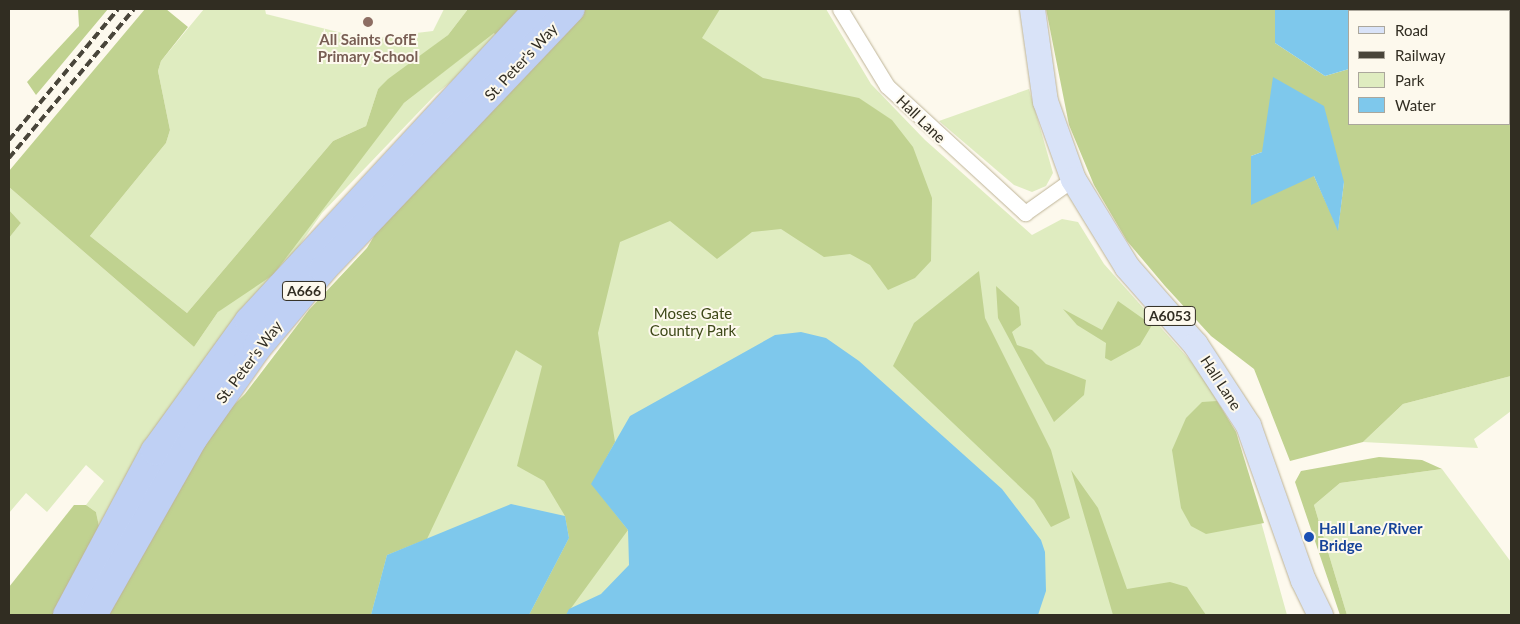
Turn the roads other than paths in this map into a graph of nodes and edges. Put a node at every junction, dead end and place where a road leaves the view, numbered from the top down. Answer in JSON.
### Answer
{"nodes":[{"id":1,"x":538,"y":9,"type":"edge"},
{"id":2,"x":571,"y":9,"type":"edge"},
{"id":3,"x":840,"y":9,"type":"edge"},
{"id":4,"x":1032,"y":12,"type":"edge"},
{"id":5,"x":1073,"y":179,"type":"junction"},
{"id":6,"x":67,"y":615,"type":"edge"},
{"id":7,"x":93,"y":615,"type":"edge"},
{"id":8,"x":1320,"y":615,"type":"edge"}],
"edges":[{"from":1,"to":6,"type":"highway","name":"St. Peter's Way","number":"A666"},
{"from":2,"to":7,"type":"highway","name":"St. Peter's Way","number":"A666"},
{"from":3,"to":5,"type":"street","name":"Hall Lane"},
{"from":4,"to":5,"type":"main road","name":"Hall Lane","number":"A6053"},
{"from":5,"to":8,"type":"main road","name":"Hall Lane","number":"A6053"}]}
